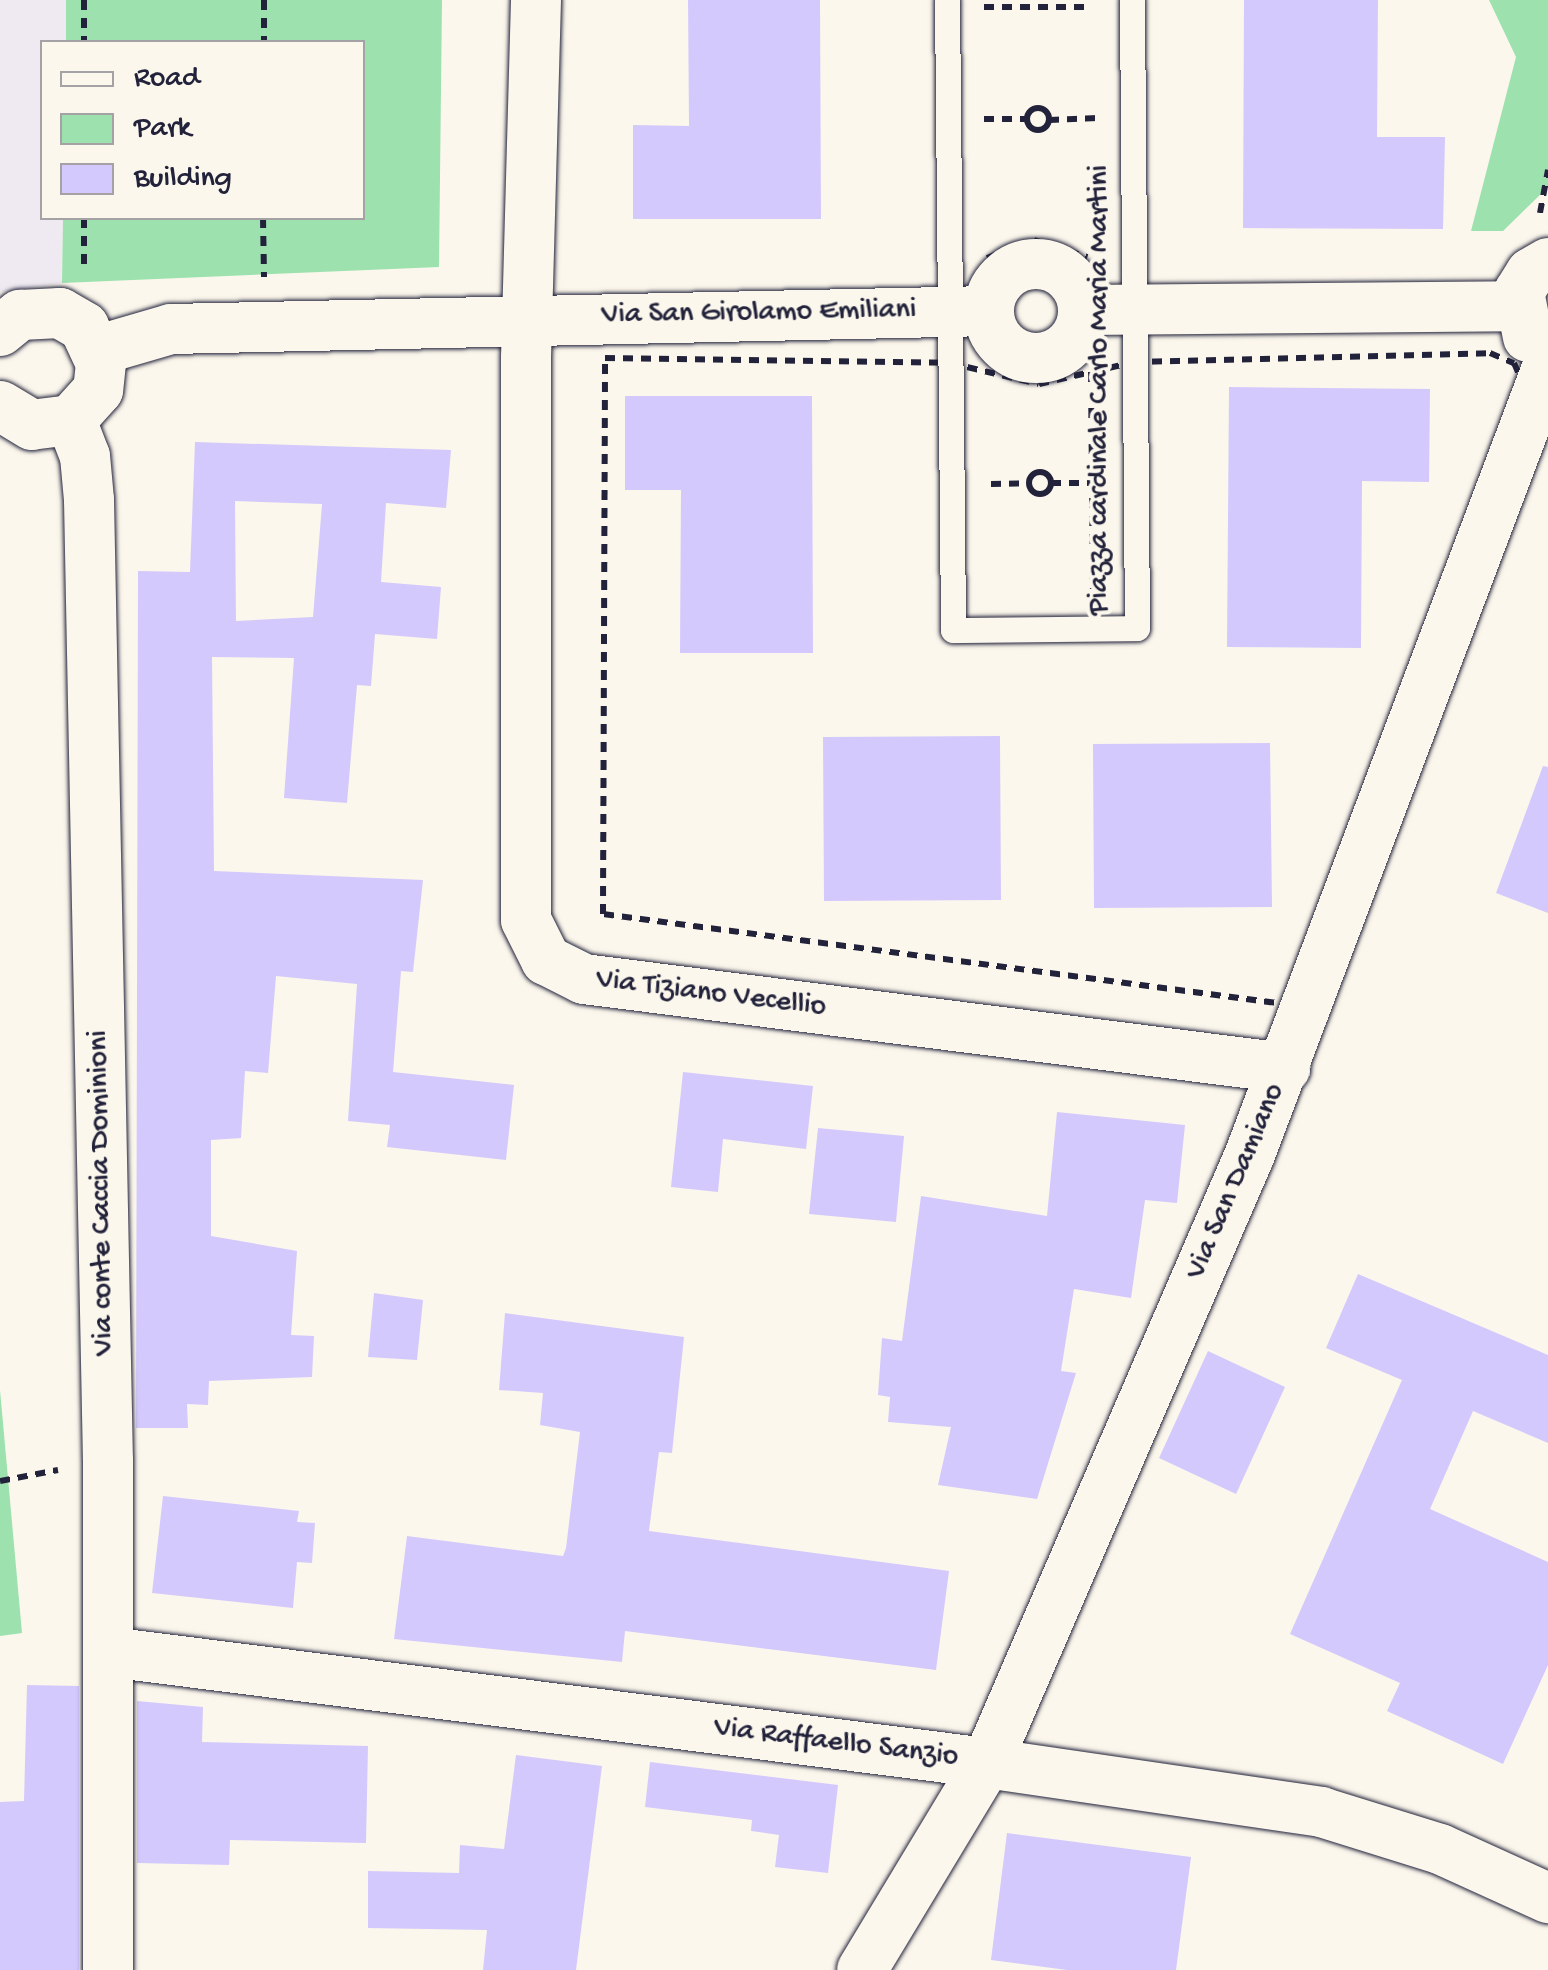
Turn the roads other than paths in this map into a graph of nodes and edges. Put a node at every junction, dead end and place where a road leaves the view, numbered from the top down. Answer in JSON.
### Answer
{"nodes":[{"id":1,"x":536,"y":0,"type":"edge"},
{"id":2,"x":947,"y":0,"type":"edge"},
{"id":3,"x":1132,"y":0,"type":"edge"},
{"id":4,"x":1544,"y":240,"type":"edge"},
{"id":5,"x":1517,"y":306,"type":"junction"},
{"id":6,"x":1134,"y":309,"type":"junction"},
{"id":7,"x":1083,"y":310,"type":"junction"},
{"id":8,"x":969,"y":311,"type":"junction"},
{"id":9,"x":529,"y":317,"type":"junction"},
{"id":10,"x":3,"y":319,"type":"edge"},
{"id":11,"x":99,"y":350,"type":"junction"},
{"id":12,"x":1548,"y":352,"type":"edge"},
{"id":13,"x":1548,"y":365,"type":"edge"},
{"id":14,"x":0,"y":406,"type":"edge"},
{"id":15,"x":71,"y":420,"type":"junction"},
{"id":16,"x":1285,"y":1068,"type":"junction"},
{"id":17,"x":109,"y":1652,"type":"junction"},
{"id":18,"x":987,"y":1763,"type":"junction"},
{"id":19,"x":1548,"y":1898,"type":"edge"},
{"id":20,"x":108,"y":1970,"type":"edge"},
{"id":21,"x":862,"y":1970,"type":"edge"}],
"edges":[{"from":1,"to":9,"type":"street"},
{"from":2,"to":8,"type":"lane","name":"Piazza cardinale Carlo Maria Martini"},
{"from":3,"to":6,"type":"lane","name":"Piazza cardinale Carlo Maria Martini"},
{"from":4,"to":5,"type":"street"},
{"from":5,"to":6,"type":"street"},
{"from":5,"to":12,"type":"street"},
{"from":6,"to":7,"type":"street"},
{"from":6,"to":8,"type":"lane","name":"Piazza cardinale Carlo Maria Martini"},
{"from":7,"to":8,"type":"street"},
{"from":7,"to":8,"type":"street"},
{"from":8,"to":9,"type":"street","name":"Via San Girolamo Emiliani"},
{"from":9,"to":11,"type":"street","name":"Via San Girolamo Emiliani"},
{"from":9,"to":16,"type":"street","name":"Via Tiziano Vecellio"},
{"from":10,"to":11,"type":"street"},
{"from":11,"to":15,"type":"street"},
{"from":13,"to":16,"type":"street","name":"Via San Damiano"},
{"from":14,"to":15,"type":"street"},
{"from":15,"to":17,"type":"street","name":"Via conte Caccia Dominioni"},
{"from":16,"to":18,"type":"street","name":"Via San Damiano"},
{"from":17,"to":18,"type":"street","name":"Via Raffaello Sanzio"},
{"from":17,"to":20,"type":"street","name":"Via conte Caccia Dominioni"},
{"from":18,"to":19,"type":"street","name":"Via Raffaello Sanzio"},
{"from":18,"to":21,"type":"street","name":"Via San Damiano"}]}
